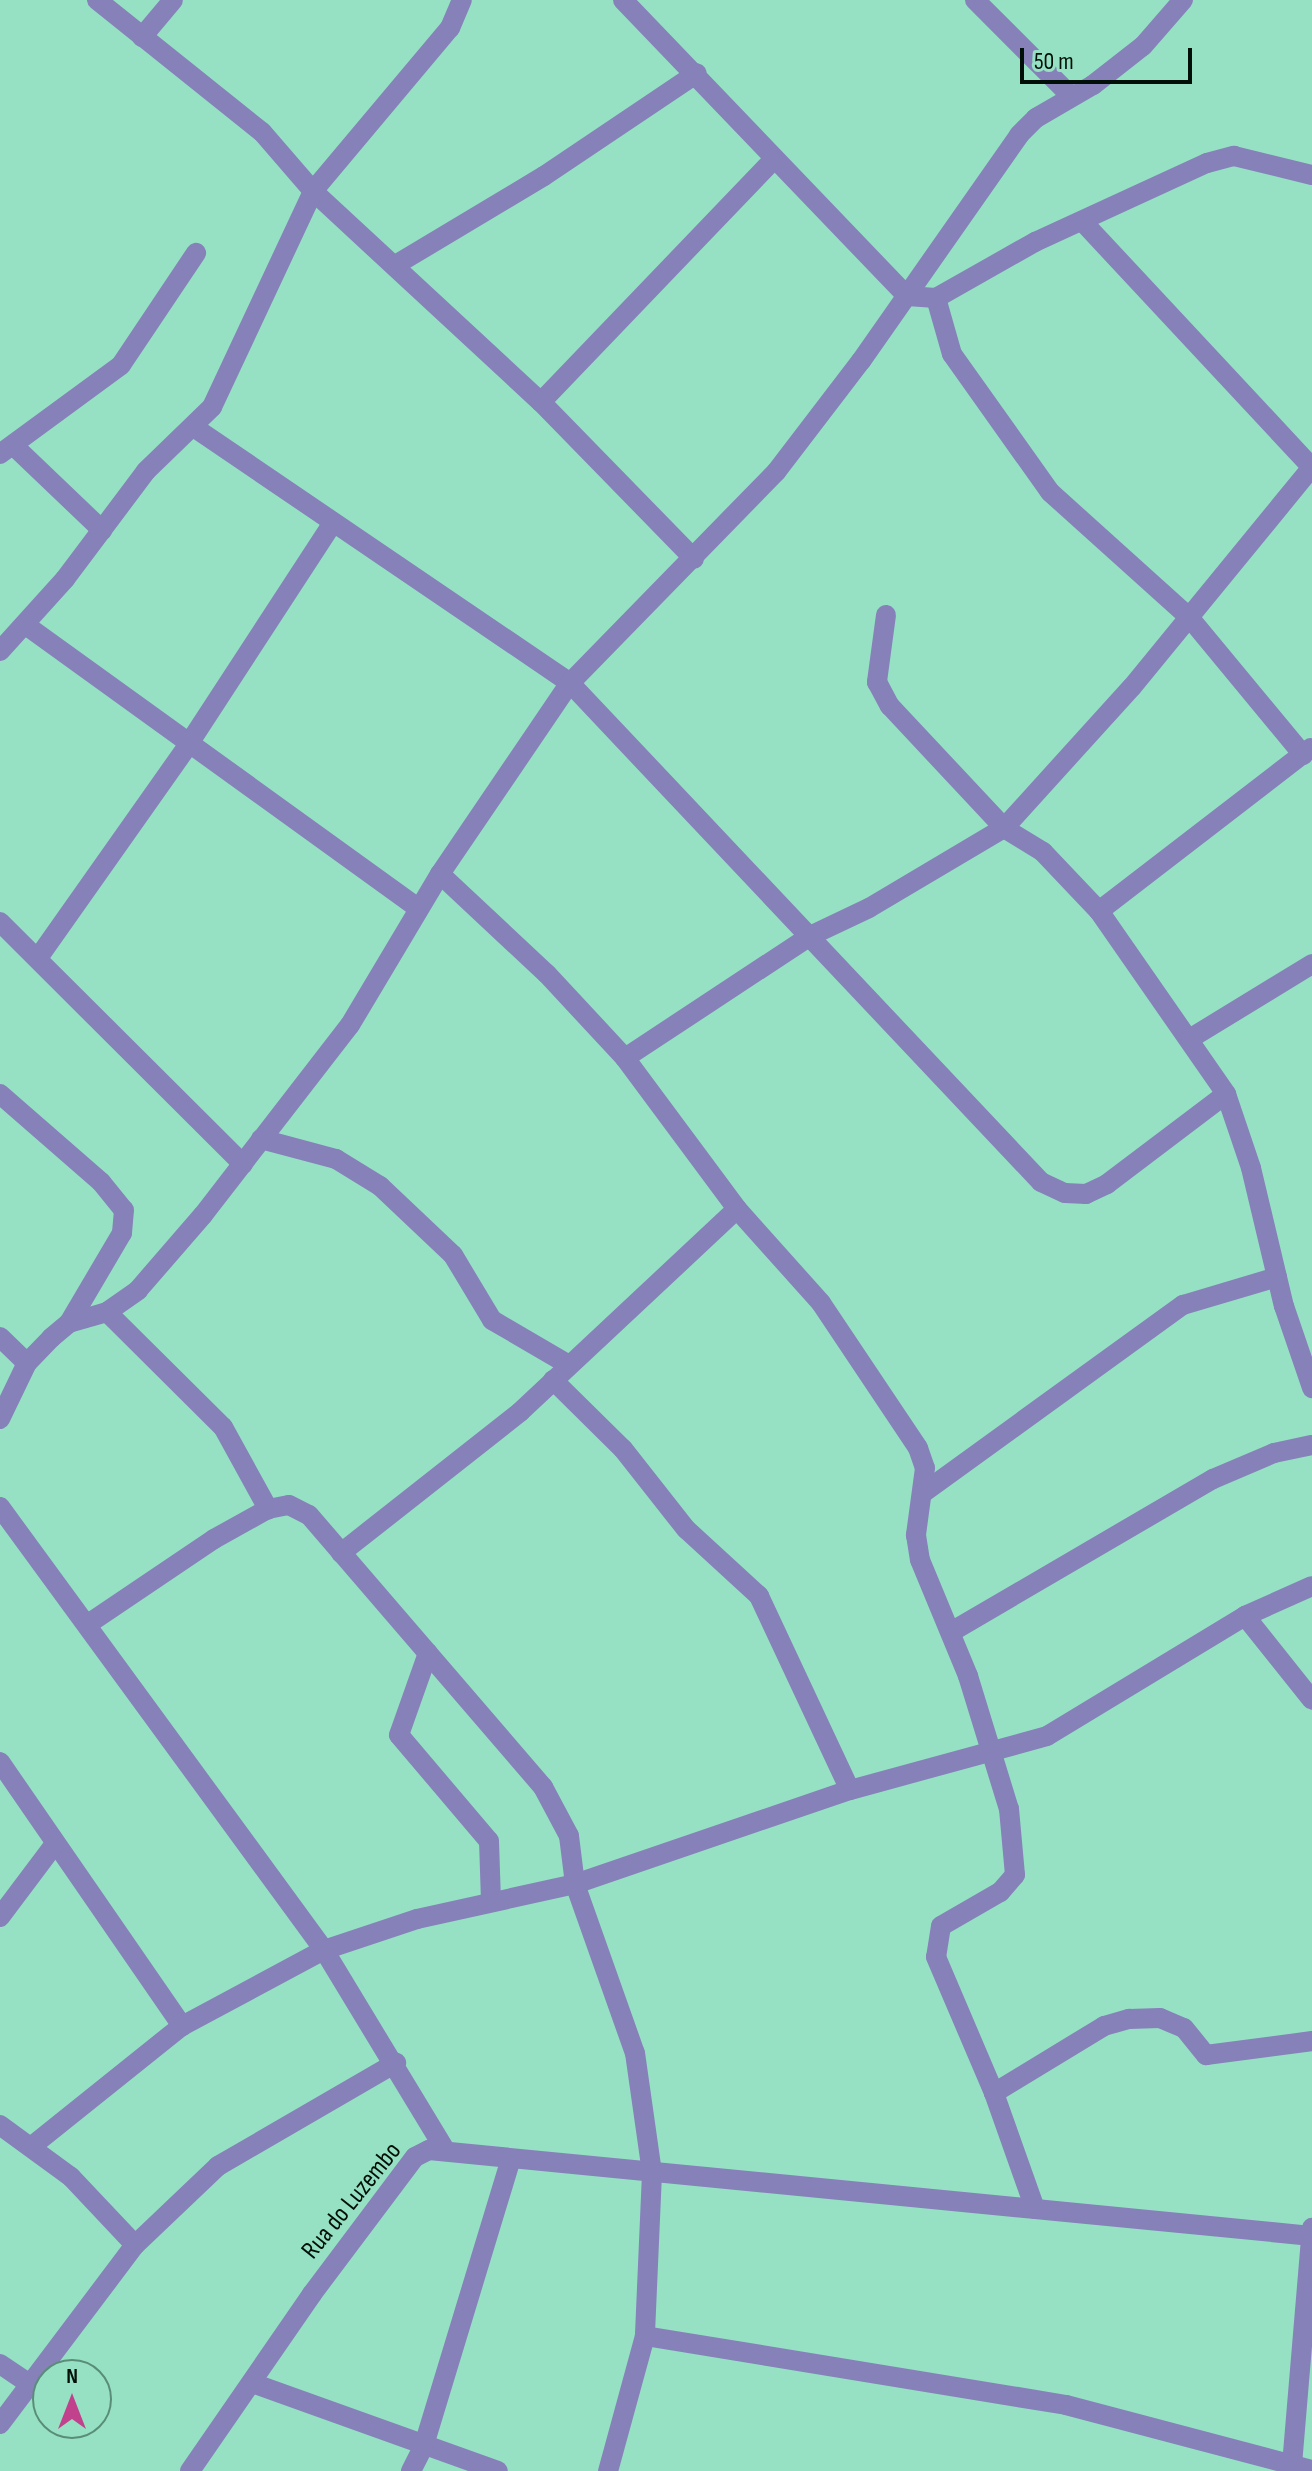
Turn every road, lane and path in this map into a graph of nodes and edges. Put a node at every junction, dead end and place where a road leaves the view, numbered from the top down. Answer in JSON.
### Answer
{"nodes":[{"id":1,"x":97,"y":0,"type":"edge"},
{"id":2,"x":173,"y":0,"type":"edge"},
{"id":3,"x":462,"y":0,"type":"edge"},
{"id":4,"x":623,"y":0,"type":"edge"},
{"id":5,"x":975,"y":0,"type":"edge"},
{"id":6,"x":1183,"y":0,"type":"edge"},
{"id":7,"x":142,"y":37,"type":"junction"},
{"id":8,"x":697,"y":73,"type":"junction"},
{"id":9,"x":1071,"y":96,"type":"junction"},
{"id":10,"x":773,"y":160,"type":"junction"},
{"id":11,"x":1312,"y":175,"type":"edge"},
{"id":12,"x":313,"y":191,"type":"junction"},
{"id":13,"x":1083,"y":222,"type":"junction"},
{"id":14,"x":196,"y":253,"type":"dead end"},
{"id":15,"x":397,"y":264,"type":"junction"},
{"id":16,"x":907,"y":296,"type":"junction"},
{"id":17,"x":936,"y":298,"type":"junction"},
{"id":18,"x":541,"y":402,"type":"junction"},
{"id":19,"x":195,"y":428,"type":"junction"},
{"id":20,"x":7,"y":450,"type":"edge"},
{"id":21,"x":1312,"y":468,"type":"edge"},
{"id":22,"x":332,"y":524,"type":"junction"},
{"id":23,"x":102,"y":530,"type":"junction"},
{"id":24,"x":694,"y":559,"type":"junction"},
{"id":25,"x":886,"y":615,"type":"dead end"},
{"id":26,"x":1189,"y":617,"type":"junction"},
{"id":27,"x":27,"y":626,"type":"junction"},
{"id":28,"x":0,"y":651,"type":"edge"},
{"id":29,"x":570,"y":683,"type":"junction"},
{"id":30,"x":188,"y":745,"type":"junction"},
{"id":31,"x":1307,"y":751,"type":"edge"},
{"id":32,"x":1004,"y":828,"type":"junction"},
{"id":33,"x":440,"y":874,"type":"junction"},
{"id":34,"x":419,"y":909,"type":"junction"},
{"id":35,"x":1099,"y":911,"type":"junction"},
{"id":36,"x":0,"y":922,"type":"edge"},
{"id":37,"x":810,"y":936,"type":"junction"},
{"id":38,"x":38,"y":958,"type":"junction"},
{"id":39,"x":1312,"y":964,"type":"edge"},
{"id":40,"x":1191,"y":1038,"type":"junction"},
{"id":41,"x":625,"y":1058,"type":"junction"},
{"id":42,"x":0,"y":1094,"type":"edge"},
{"id":43,"x":1226,"y":1094,"type":"junction"},
{"id":44,"x":261,"y":1139,"type":"junction"},
{"id":45,"x":243,"y":1164,"type":"junction"},
{"id":46,"x":737,"y":1209,"type":"junction"},
{"id":47,"x":1277,"y":1277,"type":"junction"},
{"id":48,"x":107,"y":1312,"type":"junction"},
{"id":49,"x":69,"y":1323,"type":"junction"},
{"id":50,"x":0,"y":1337,"type":"edge"},
{"id":51,"x":27,"y":1363,"type":"junction"},
{"id":52,"x":569,"y":1365,"type":"junction"},
{"id":53,"x":553,"y":1380,"type":"junction"},
{"id":54,"x":1312,"y":1388,"type":"edge"},
{"id":55,"x":0,"y":1419,"type":"edge"},
{"id":56,"x":1312,"y":1445,"type":"edge"},
{"id":57,"x":923,"y":1493,"type":"junction"},
{"id":58,"x":0,"y":1507,"type":"edge"},
{"id":59,"x":268,"y":1509,"type":"junction"},
{"id":60,"x":341,"y":1553,"type":"junction"},
{"id":61,"x":1312,"y":1586,"type":"edge"},
{"id":62,"x":1245,"y":1616,"type":"junction"},
{"id":63,"x":88,"y":1624,"type":"junction"},
{"id":64,"x":951,"y":1632,"type":"junction"},
{"id":65,"x":428,"y":1653,"type":"junction"},
{"id":66,"x":1312,"y":1700,"type":"edge"},
{"id":67,"x":991,"y":1755,"type":"junction"},
{"id":68,"x":0,"y":1762,"type":"edge"},
{"id":69,"x":850,"y":1790,"type":"junction"},
{"id":70,"x":54,"y":1845,"type":"junction"},
{"id":71,"x":575,"y":1884,"type":"junction"},
{"id":72,"x":491,"y":1902,"type":"junction"},
{"id":73,"x":0,"y":1917,"type":"edge"},
{"id":74,"x":324,"y":1950,"type":"junction"},
{"id":75,"x":182,"y":2026,"type":"junction"},
{"id":76,"x":1312,"y":2041,"type":"edge"},
{"id":77,"x":396,"y":2063,"type":"junction"},
{"id":78,"x":994,"y":2093,"type":"junction"},
{"id":79,"x":0,"y":2125,"type":"edge"},
{"id":80,"x":32,"y":2146,"type":"junction"},
{"id":81,"x":444,"y":2148,"type":"junction"},
{"id":82,"x":511,"y":2159,"type":"junction"},
{"id":83,"x":652,"y":2173,"type":"junction"},
{"id":84,"x":1035,"y":2209,"type":"junction"},
{"id":85,"x":1312,"y":2228,"type":"edge"},
{"id":86,"x":1312,"y":2236,"type":"edge"},
{"id":87,"x":135,"y":2245,"type":"junction"},
{"id":88,"x":645,"y":2336,"type":"junction"},
{"id":89,"x":0,"y":2364,"type":"edge"},
{"id":90,"x":252,"y":2383,"type":"junction"},
{"id":91,"x":30,"y":2384,"type":"junction"},
{"id":92,"x":0,"y":2424,"type":"edge"},
{"id":93,"x":424,"y":2445,"type":"junction"},
{"id":94,"x":1302,"y":2467,"type":"edge"},
{"id":95,"x":190,"y":2471,"type":"edge"},
{"id":96,"x":411,"y":2471,"type":"edge"},
{"id":97,"x":498,"y":2471,"type":"edge"},
{"id":98,"x":608,"y":2471,"type":"edge"}],
"edges":[{"from":1,"to":7,"type":"street"},
{"from":2,"to":7,"type":"street"},
{"from":3,"to":12,"type":"street"},
{"from":4,"to":8,"type":"street"},
{"from":5,"to":9,"type":"street"},
{"from":6,"to":9,"type":"street"},
{"from":7,"to":12,"type":"street"},
{"from":8,"to":10,"type":"street"},
{"from":8,"to":15,"type":"street"},
{"from":9,"to":16,"type":"street"},
{"from":10,"to":16,"type":"street"},
{"from":10,"to":18,"type":"street"},
{"from":11,"to":13,"type":"street"},
{"from":12,"to":15,"type":"street"},
{"from":12,"to":19,"type":"street"},
{"from":13,"to":17,"type":"street"},
{"from":13,"to":21,"type":"street"},
{"from":14,"to":20,"type":"street"},
{"from":15,"to":18,"type":"street"},
{"from":16,"to":17,"type":"street"},
{"from":16,"to":24,"type":"street"},
{"from":17,"to":26,"type":"street"},
{"from":18,"to":24,"type":"street"},
{"from":19,"to":22,"type":"street"},
{"from":19,"to":23,"type":"street"},
{"from":20,"to":23,"type":"street"},
{"from":21,"to":26,"type":"street"},
{"from":22,"to":29,"type":"street"},
{"from":22,"to":30,"type":"street"},
{"from":23,"to":27,"type":"street"},
{"from":24,"to":29,"type":"street"},
{"from":25,"to":32,"type":"street"},
{"from":26,"to":31,"type":"street"},
{"from":26,"to":32,"type":"street"},
{"from":27,"to":28,"type":"street"},
{"from":27,"to":30,"type":"street"},
{"from":29,"to":33,"type":"street"},
{"from":29,"to":37,"type":"street"},
{"from":30,"to":34,"type":"street"},
{"from":30,"to":38,"type":"street"},
{"from":31,"to":35,"type":"street"},
{"from":32,"to":35,"type":"street"},
{"from":32,"to":37,"type":"street"},
{"from":33,"to":34,"type":"street"},
{"from":33,"to":41,"type":"street"},
{"from":34,"to":44,"type":"street"},
{"from":35,"to":40,"type":"street"},
{"from":36,"to":38,"type":"street"},
{"from":37,"to":41,"type":"street"},
{"from":37,"to":43,"type":"street"},
{"from":38,"to":45,"type":"street"},
{"from":39,"to":40,"type":"street"},
{"from":40,"to":43,"type":"street"},
{"from":41,"to":46,"type":"street"},
{"from":42,"to":49,"type":"street"},
{"from":43,"to":47,"type":"street"},
{"from":44,"to":45,"type":"street"},
{"from":44,"to":52,"type":"street"},
{"from":45,"to":48,"type":"street"},
{"from":46,"to":52,"type":"street"},
{"from":46,"to":57,"type":"street"},
{"from":47,"to":54,"type":"street"},
{"from":47,"to":57,"type":"street"},
{"from":48,"to":49,"type":"street"},
{"from":48,"to":59,"type":"street"},
{"from":49,"to":51,"type":"street"},
{"from":50,"to":51,"type":"street"},
{"from":51,"to":55,"type":"street"},
{"from":52,"to":53,"type":"street"},
{"from":53,"to":60,"type":"street"},
{"from":53,"to":69,"type":"street"},
{"from":56,"to":64,"type":"street"},
{"from":57,"to":64,"type":"street"},
{"from":58,"to":63,"type":"street"},
{"from":59,"to":60,"type":"street"},
{"from":59,"to":63,"type":"street"},
{"from":60,"to":65,"type":"street"},
{"from":61,"to":62,"type":"street"},
{"from":62,"to":66,"type":"street"},
{"from":62,"to":67,"type":"street"},
{"from":63,"to":74,"type":"street"},
{"from":64,"to":67,"type":"street"},
{"from":65,"to":71,"type":"street"},
{"from":65,"to":72,"type":"street"},
{"from":67,"to":69,"type":"street"},
{"from":67,"to":78,"type":"street"},
{"from":68,"to":70,"type":"street"},
{"from":69,"to":71,"type":"street"},
{"from":70,"to":73,"type":"street"},
{"from":70,"to":75,"type":"street"},
{"from":71,"to":72,"type":"street"},
{"from":71,"to":83,"type":"street"},
{"from":72,"to":74,"type":"street"},
{"from":74,"to":75,"type":"street"},
{"from":74,"to":77,"type":"street"},
{"from":75,"to":80,"type":"street"},
{"from":76,"to":78,"type":"street"},
{"from":77,"to":81,"type":"street"},
{"from":77,"to":87,"type":"street"},
{"from":78,"to":84,"type":"street"},
{"from":79,"to":80,"type":"street"},
{"from":80,"to":87,"type":"street"},
{"from":81,"to":82,"type":"street","name":"Rua do Luzembo"},
{"from":81,"to":90,"type":"street","name":"Rua do Luzembo"},
{"from":82,"to":83,"type":"street","name":"Rua do Luzembo"},
{"from":82,"to":93,"type":"street"},
{"from":83,"to":84,"type":"street","name":"Rua do Luzembo"},
{"from":83,"to":88,"type":"street"},
{"from":84,"to":86,"type":"street","name":"Rua do Luzembo"},
{"from":85,"to":86,"type":"street"},
{"from":86,"to":94,"type":"street"},
{"from":87,"to":91,"type":"street"},
{"from":88,"to":94,"type":"street"},
{"from":88,"to":98,"type":"street"},
{"from":89,"to":91,"type":"street"},
{"from":90,"to":93,"type":"street"},
{"from":90,"to":95,"type":"street","name":"Rua do Luzembo"},
{"from":91,"to":92,"type":"street"},
{"from":93,"to":96,"type":"street"},
{"from":93,"to":97,"type":"street"}]}
